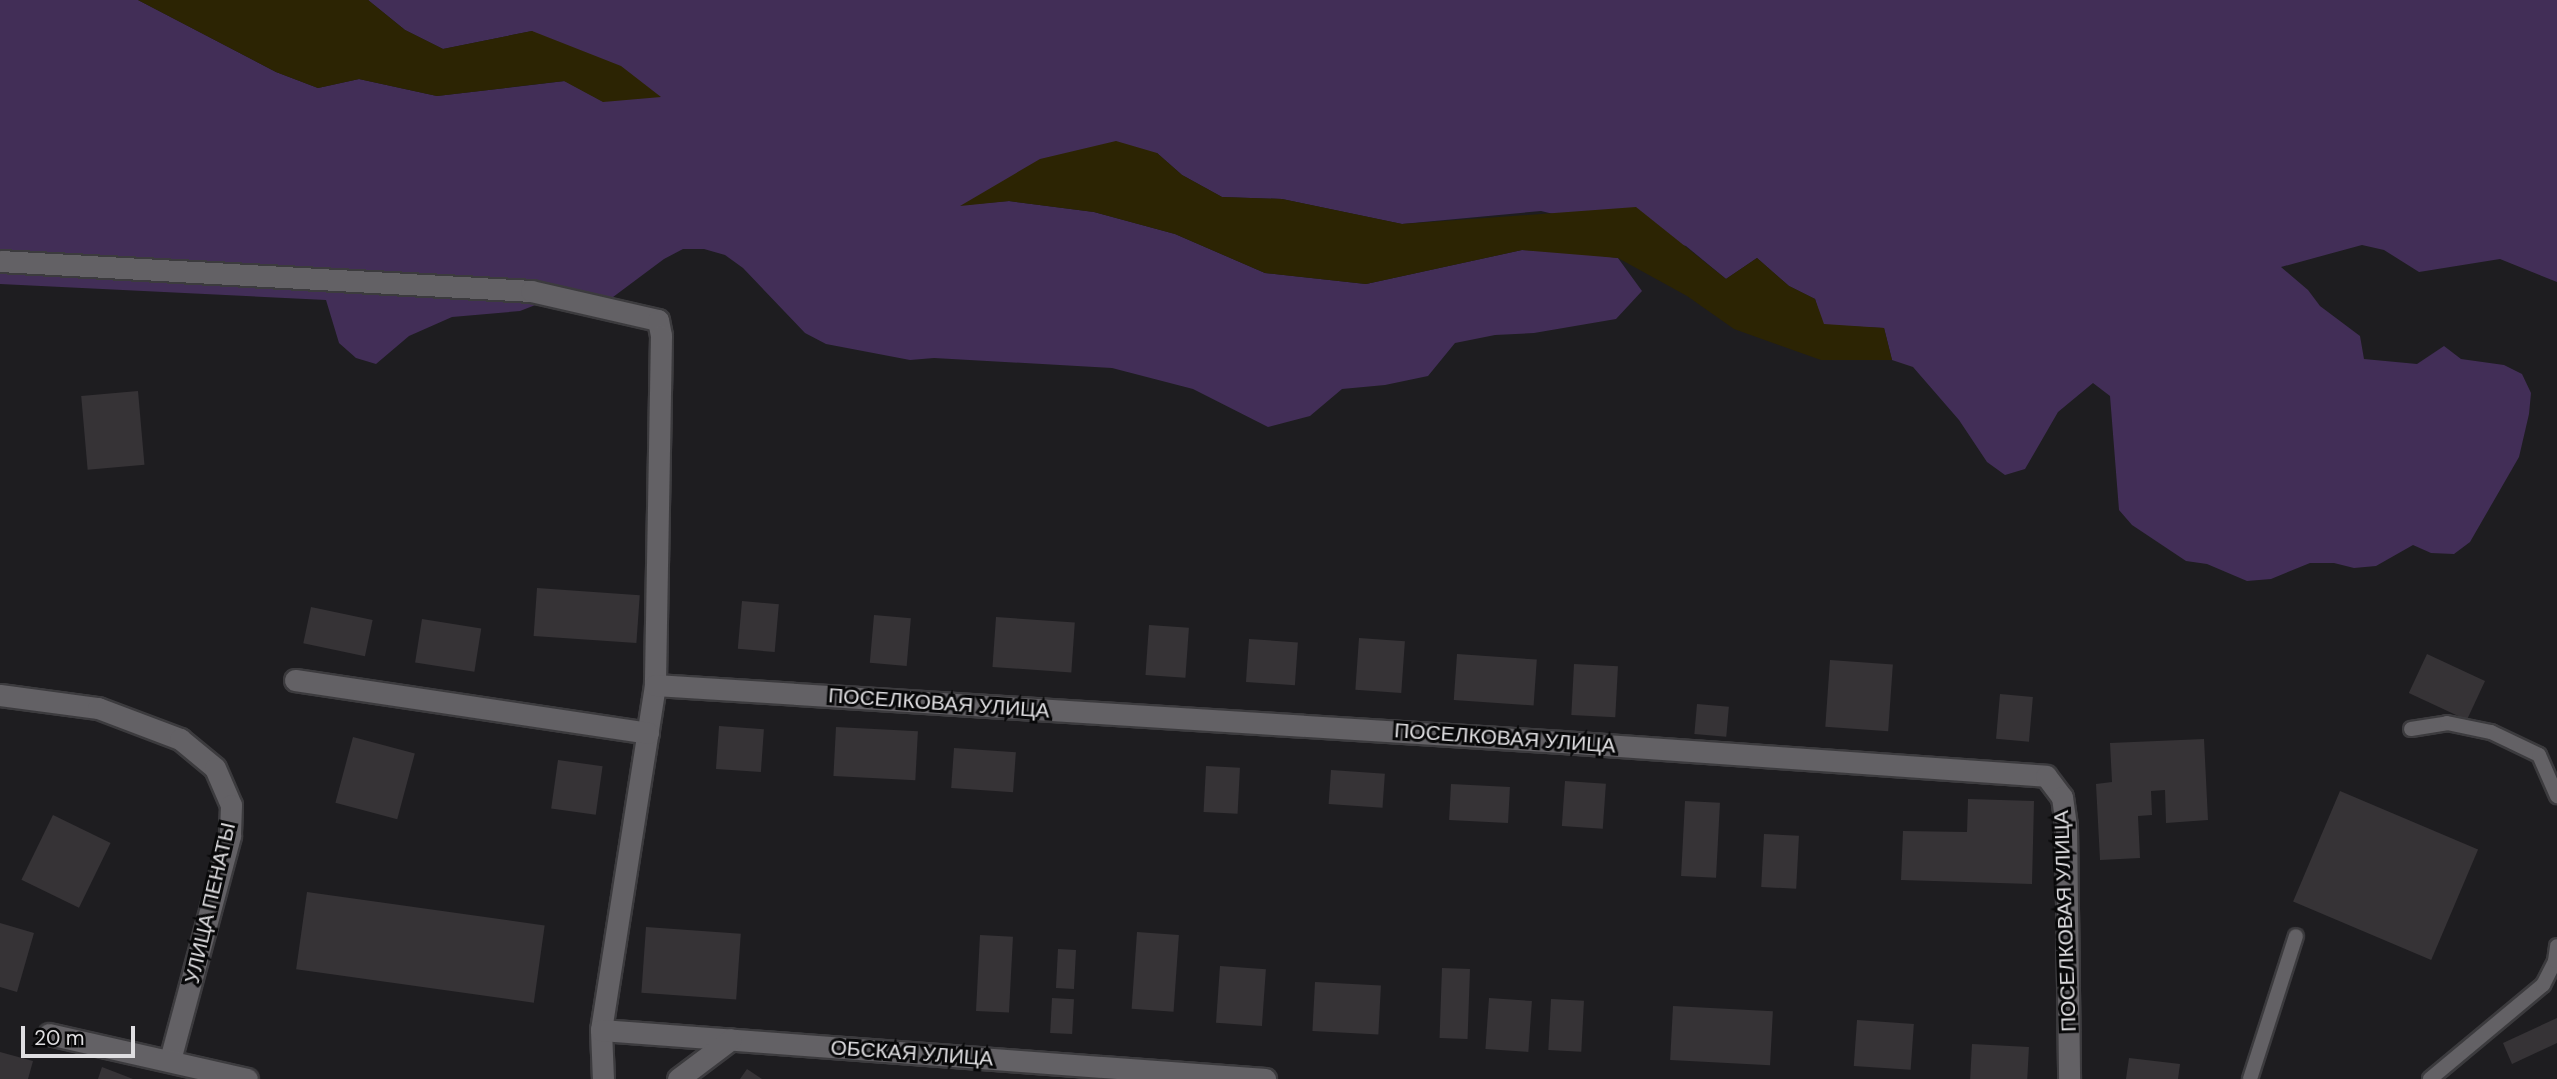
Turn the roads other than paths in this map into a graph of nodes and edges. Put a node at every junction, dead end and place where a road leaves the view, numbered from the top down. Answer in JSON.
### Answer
{"nodes":[{"id":1,"x":0,"y":261,"type":"edge"},
{"id":2,"x":295,"y":680,"type":"dead end"},
{"id":3,"x":655,"y":685,"type":"junction"},
{"id":4,"x":0,"y":695,"type":"edge"},
{"id":5,"x":2411,"y":729,"type":"dead end"},
{"id":6,"x":648,"y":733,"type":"junction"},
{"id":7,"x":2557,"y":796,"type":"edge"},
{"id":8,"x":2296,"y":936,"type":"dead end"},
{"id":9,"x":2557,"y":946,"type":"edge"},
{"id":10,"x":601,"y":1030,"type":"junction"},
{"id":11,"x":49,"y":1034,"type":"dead end"},
{"id":12,"x":731,"y":1039,"type":"junction"},
{"id":13,"x":170,"y":1060,"type":"junction"},
{"id":14,"x":247,"y":1079,"type":"edge"},
{"id":15,"x":603,"y":1079,"type":"edge"},
{"id":16,"x":678,"y":1079,"type":"edge"},
{"id":17,"x":1265,"y":1079,"type":"edge"},
{"id":18,"x":2069,"y":1079,"type":"edge"},
{"id":19,"x":2250,"y":1079,"type":"edge"},
{"id":20,"x":2430,"y":1079,"type":"edge"}],
"edges":[{"from":1,"to":3,"type":"street"},
{"from":2,"to":6,"type":"street"},
{"from":3,"to":6,"type":"street"},
{"from":3,"to":18,"type":"street","name":"ПОСЕЛКОВАЯ УЛИЦА"},
{"from":4,"to":13,"type":"street","name":"УЛИЦА ПЕНАТЫ"},
{"from":5,"to":7,"type":"lane"},
{"from":6,"to":10,"type":"street"},
{"from":8,"to":19,"type":"lane"},
{"from":9,"to":20,"type":"lane"},
{"from":10,"to":12,"type":"street","name":"ОБСКАЯ УЛИЦА"},
{"from":10,"to":15,"type":"street"},
{"from":11,"to":13,"type":"street"},
{"from":12,"to":16,"type":"street"},
{"from":12,"to":17,"type":"street","name":"ОБСКАЯ УЛИЦА"},
{"from":13,"to":14,"type":"street"}]}
